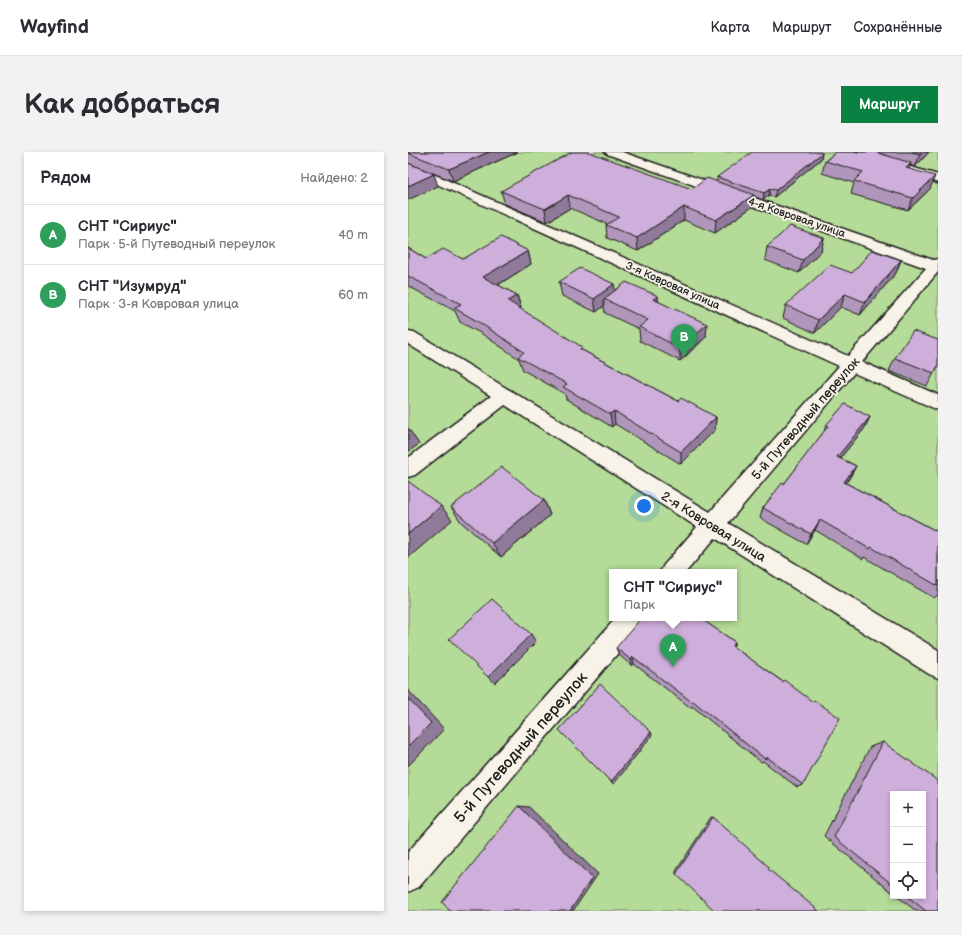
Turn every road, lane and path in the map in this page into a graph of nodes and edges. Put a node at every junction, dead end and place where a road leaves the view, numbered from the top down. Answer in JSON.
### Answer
{"nodes":[{"id":1,"x":611,"y":152,"type":"edge"},
{"id":2,"x":848,"y":152,"type":"edge"},
{"id":3,"x":408,"y":166,"type":"edge"},
{"id":4,"x":938,"y":179,"type":"edge"},
{"id":5,"x":937,"y":265,"type":"edge"},
{"id":6,"x":408,"y":336,"type":"edge"},
{"id":7,"x":851,"y":365,"type":"junction"},
{"id":8,"x":504,"y":396,"type":"junction"},
{"id":9,"x":938,"y":403,"type":"edge"},
{"id":10,"x":408,"y":469,"type":"edge"},
{"id":11,"x":713,"y":526,"type":"junction"},
{"id":12,"x":675,"y":569,"type":"edge"},
{"id":13,"x":629,"y":621,"type":"edge"},
{"id":14,"x":938,"y":665,"type":"edge"},
{"id":15,"x":408,"y":876,"type":"edge"}],
"edges":[{"from":1,"to":5,"type":"street","name":"4-я Ковровая улица"},
{"from":2,"to":4,"type":"street"},
{"from":3,"to":7,"type":"street","name":"3-я Ковровая улица"},
{"from":5,"to":7,"type":"street","name":"5-й Путеводный переулок"},
{"from":6,"to":8,"type":"street","name":"2-я Ковровая улица"},
{"from":7,"to":9,"type":"street","name":"3-я Ковровая улица"},
{"from":7,"to":11,"type":"street","name":"5-й Путеводный переулок"},
{"from":8,"to":10,"type":"street"},
{"from":8,"to":11,"type":"street","name":"2-я Ковровая улица"},
{"from":11,"to":12,"type":"street","name":"5-й Путеводный переулок"},
{"from":11,"to":14,"type":"street","name":"2-я Ковровая улица"},
{"from":13,"to":15,"type":"street","name":"5-й Путеводный переулок"}]}
